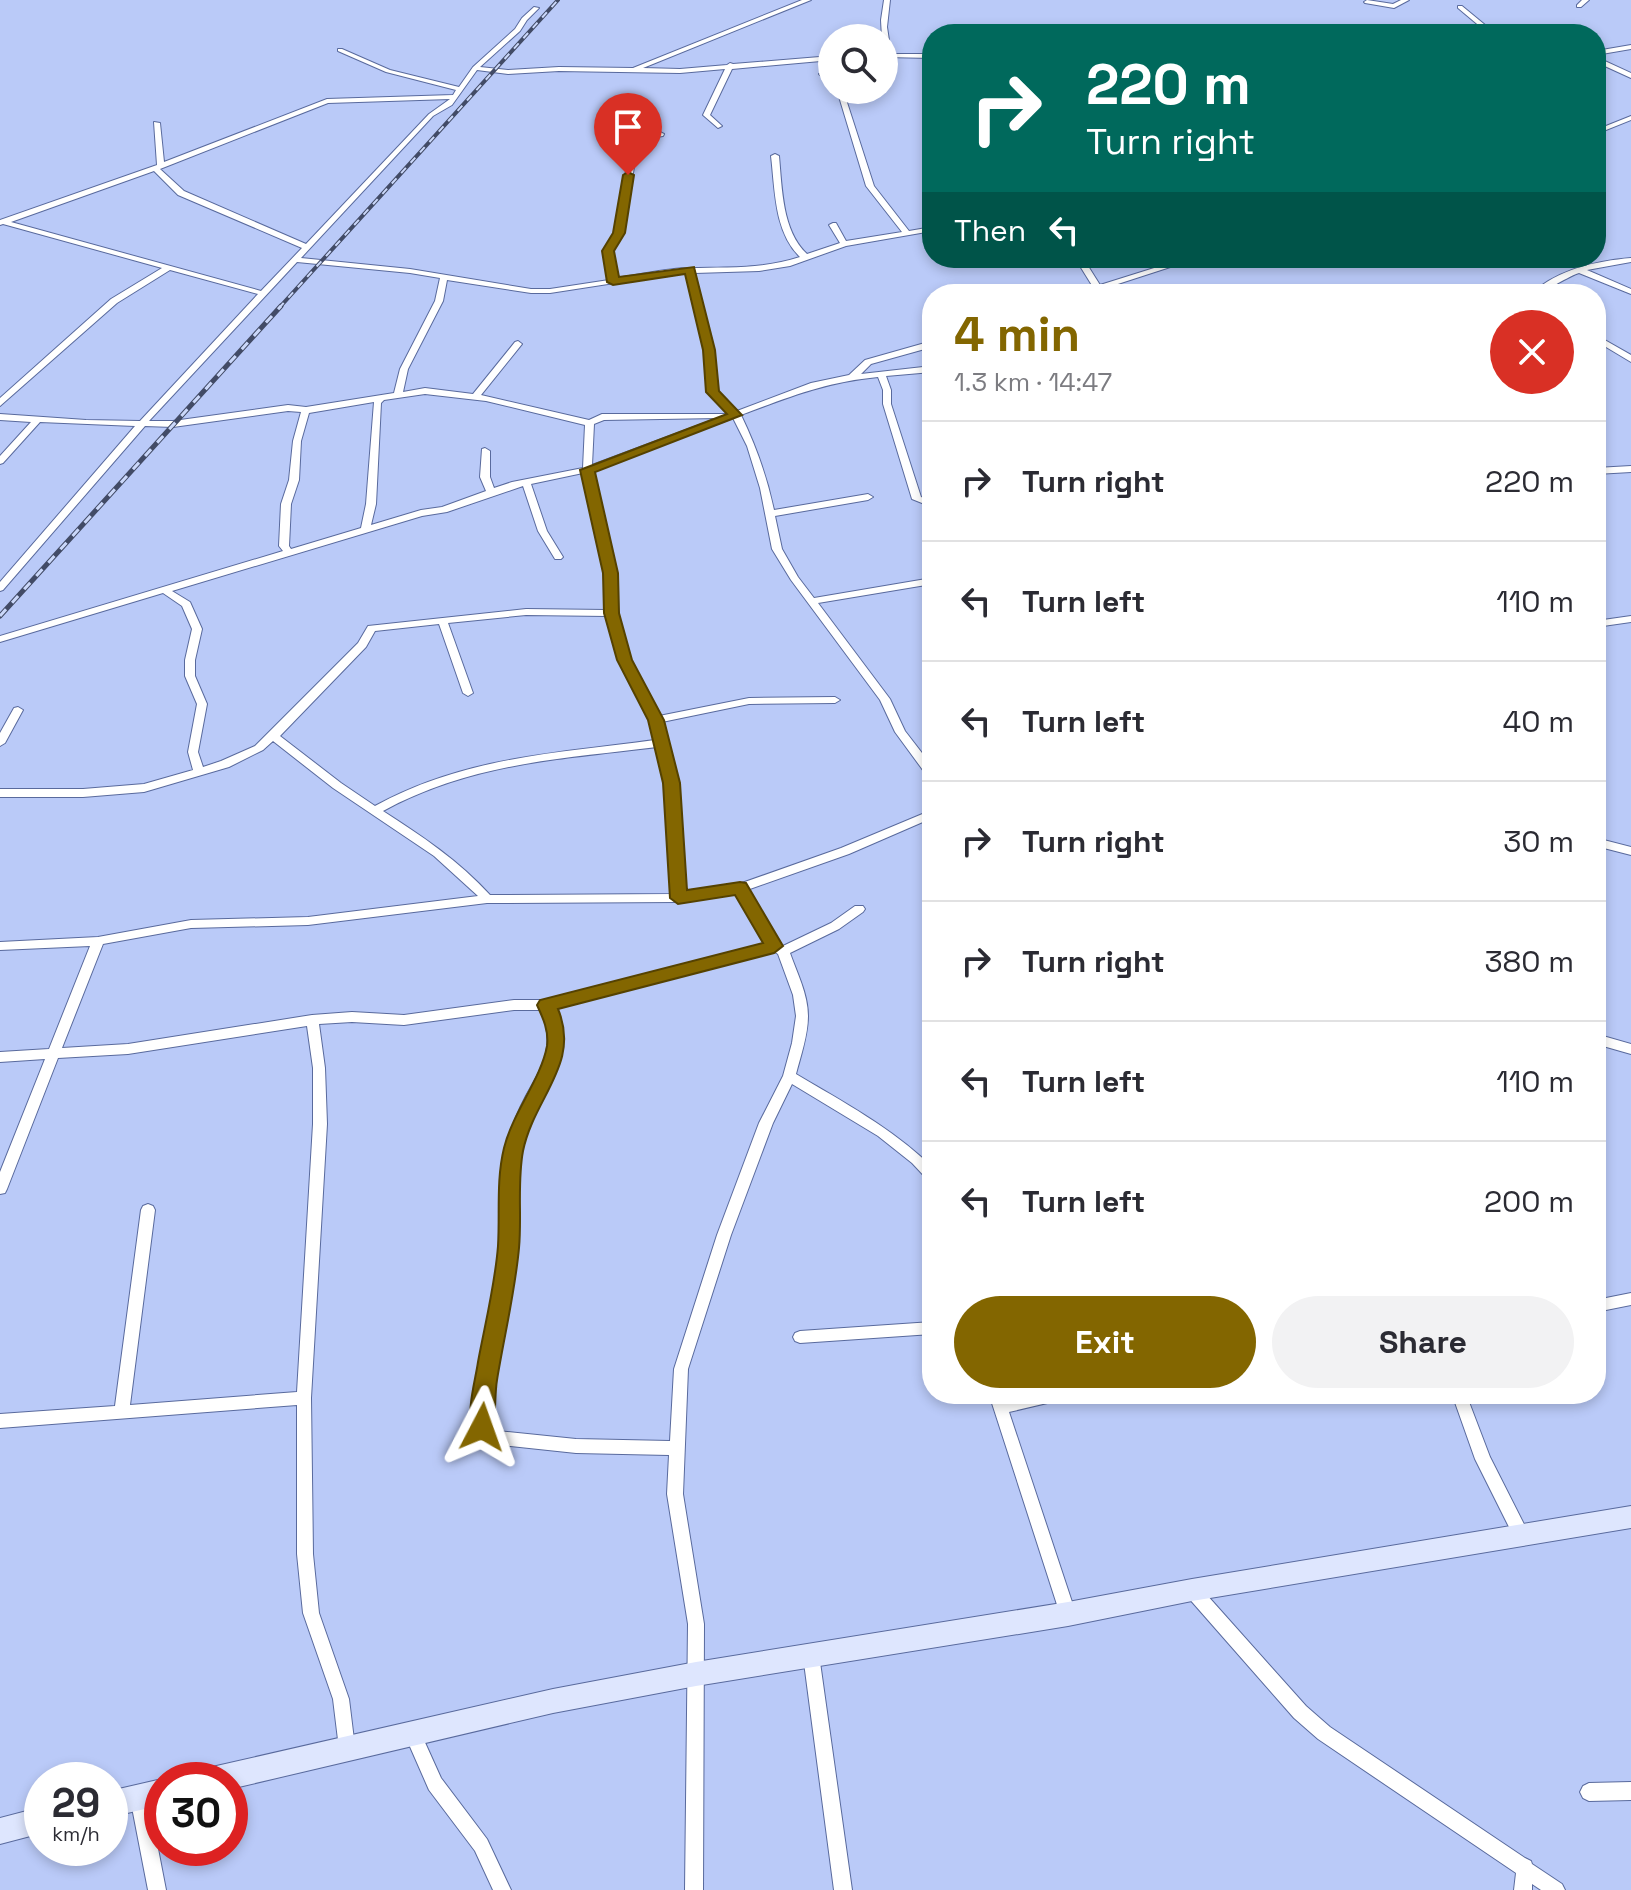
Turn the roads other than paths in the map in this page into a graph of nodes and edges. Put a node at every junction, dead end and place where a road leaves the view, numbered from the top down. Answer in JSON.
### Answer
{"nodes":[{"id":1,"x":808,"y":0,"type":"edge"},
{"id":2,"x":887,"y":0,"type":"edge"},
{"id":3,"x":1406,"y":0,"type":"edge"},
{"id":4,"x":1586,"y":0,"type":"edge"},
{"id":5,"x":1367,"y":2,"type":"edge"},
{"id":6,"x":1579,"y":6,"type":"dead end"},
{"id":7,"x":1460,"y":7,"type":"dead end"},
{"id":8,"x":536,"y":8,"type":"dead end"},
{"id":9,"x":885,"y":24,"type":"edge"},
{"id":10,"x":1481,"y":24,"type":"edge"},
{"id":11,"x":1631,"y":47,"type":"edge"},
{"id":12,"x":340,"y":50,"type":"dead end"},
{"id":13,"x":1606,"y":51,"type":"edge"},
{"id":14,"x":898,"y":56,"type":"edge"},
{"id":15,"x":922,"y":56,"type":"edge"},
{"id":16,"x":818,"y":59,"type":"edge"},
{"id":17,"x":1606,"y":64,"type":"edge"},
{"id":18,"x":730,"y":65,"type":"junction"},
{"id":19,"x":475,"y":68,"type":"junction"},
{"id":20,"x":634,"y":70,"type":"junction"},
{"id":21,"x":1631,"y":76,"type":"edge"},
{"id":22,"x":459,"y":89,"type":"junction"},
{"id":23,"x":453,"y":97,"type":"junction"},
{"id":24,"x":844,"y":104,"type":"edge"},
{"id":25,"x":1631,"y":118,"type":"edge"},
{"id":26,"x":156,"y":123,"type":"dead end"},
{"id":27,"x":718,"y":126,"type":"dead end"},
{"id":28,"x":1606,"y":128,"type":"edge"},
{"id":29,"x":660,"y":134,"type":"dead end"},
{"id":30,"x":775,"y":156,"type":"dead end"},
{"id":31,"x":158,"y":167,"type":"junction"},
{"id":32,"x":2,"y":223,"type":"edge"},
{"id":33,"x":833,"y":225,"type":"dead end"},
{"id":34,"x":922,"y":230,"type":"edge"},
{"id":35,"x":906,"y":232,"type":"junction"},
{"id":36,"x":844,"y":244,"type":"junction"},
{"id":37,"x":308,"y":248,"type":"junction"},
{"id":38,"x":806,"y":258,"type":"junction"},
{"id":39,"x":297,"y":260,"type":"junction"},
{"id":40,"x":1631,"y":260,"type":"edge"},
{"id":41,"x":1606,"y":263,"type":"edge"},
{"id":42,"x":168,"y":268,"type":"junction"},
{"id":43,"x":1161,"y":268,"type":"edge"},
{"id":44,"x":1585,"y":268,"type":"edge"},
{"id":45,"x":690,"y":270,"type":"junction"},
{"id":46,"x":1580,"y":270,"type":"junction"},
{"id":47,"x":444,"y":277,"type":"junction"},
{"id":48,"x":613,"y":282,"type":"junction"},
{"id":49,"x":1107,"y":284,"type":"edge"},
{"id":50,"x":1546,"y":284,"type":"edge"},
{"id":51,"x":1631,"y":292,"type":"edge"},
{"id":52,"x":265,"y":294,"type":"junction"},
{"id":53,"x":1606,"y":343,"type":"edge"},
{"id":54,"x":518,"y":344,"type":"dead end"},
{"id":55,"x":922,"y":347,"type":"edge"},
{"id":56,"x":1631,"y":359,"type":"edge"},
{"id":57,"x":922,"y":370,"type":"edge"},
{"id":58,"x":881,"y":374,"type":"junction"},
{"id":59,"x":852,"y":377,"type":"junction"},
{"id":60,"x":398,"y":393,"type":"junction"},
{"id":61,"x":381,"y":398,"type":"junction"},
{"id":62,"x":474,"y":398,"type":"junction"},
{"id":63,"x":0,"y":403,"type":"edge"},
{"id":64,"x":305,"y":412,"type":"junction"},
{"id":65,"x":736,"y":415,"type":"junction"},
{"id":66,"x":0,"y":417,"type":"edge"},
{"id":67,"x":37,"y":420,"type":"junction"},
{"id":68,"x":590,"y":423,"type":"junction"},
{"id":69,"x":142,"y":424,"type":"junction"},
{"id":70,"x":485,"y":451,"type":"dead end"},
{"id":71,"x":0,"y":461,"type":"edge"},
{"id":72,"x":1631,"y":469,"type":"edge"},
{"id":73,"x":587,"y":470,"type":"junction"},
{"id":74,"x":1606,"y":470,"type":"edge"},
{"id":75,"x":526,"y":482,"type":"junction"},
{"id":76,"x":491,"y":492,"type":"junction"},
{"id":77,"x":868,"y":497,"type":"dead end"},
{"id":78,"x":922,"y":501,"type":"edge"},
{"id":79,"x":770,"y":514,"type":"junction"},
{"id":80,"x":365,"y":530,"type":"junction"},
{"id":81,"x":289,"y":552,"type":"junction"},
{"id":82,"x":558,"y":557,"type":"dead end"},
{"id":83,"x":922,"y":583,"type":"edge"},
{"id":84,"x":0,"y":588,"type":"edge"},
{"id":85,"x":166,"y":591,"type":"junction"},
{"id":86,"x":811,"y":601,"type":"junction"},
{"id":87,"x":611,"y":613,"type":"junction"},
{"id":88,"x":1631,"y":619,"type":"edge"},
{"id":89,"x":443,"y":622,"type":"junction"},
{"id":90,"x":1606,"y":623,"type":"edge"},
{"id":91,"x":0,"y":639,"type":"edge"},
{"id":92,"x":468,"y":693,"type":"dead end"},
{"id":93,"x":835,"y":700,"type":"dead end"},
{"id":94,"x":18,"y":710,"type":"dead end"},
{"id":95,"x":656,"y":720,"type":"junction"},
{"id":96,"x":273,"y":736,"type":"junction"},
{"id":97,"x":0,"y":743,"type":"edge"},
{"id":98,"x":663,"y":743,"type":"junction"},
{"id":99,"x":922,"y":761,"type":"edge"},
{"id":100,"x":199,"y":772,"type":"junction"},
{"id":101,"x":0,"y":793,"type":"edge"},
{"id":102,"x":375,"y":811,"type":"junction"},
{"id":103,"x":922,"y":818,"type":"edge"},
{"id":104,"x":1606,"y":845,"type":"edge"},
{"id":105,"x":1631,"y":851,"type":"edge"},
{"id":106,"x":740,"y":888,"type":"junction"},
{"id":107,"x":678,"y":898,"type":"junction"},
{"id":108,"x":487,"y":899,"type":"junction"},
{"id":109,"x":859,"y":909,"type":"dead end"},
{"id":110,"x":98,"y":941,"type":"junction"},
{"id":111,"x":0,"y":946,"type":"edge"},
{"id":112,"x":779,"y":949,"type":"junction"},
{"id":113,"x":547,"y":1005,"type":"junction"},
{"id":114,"x":312,"y":1020,"type":"junction"},
{"id":115,"x":1606,"y":1042,"type":"edge"},
{"id":116,"x":1631,"y":1049,"type":"edge"},
{"id":117,"x":51,"y":1055,"type":"junction"},
{"id":118,"x":0,"y":1057,"type":"edge"},
{"id":119,"x":789,"y":1076,"type":"junction"},
{"id":120,"x":922,"y":1164,"type":"edge"},
{"id":121,"x":0,"y":1189,"type":"edge"},
{"id":122,"x":148,"y":1210,"type":"dead end"},
{"id":123,"x":1631,"y":1299,"type":"edge"},
{"id":124,"x":1606,"y":1304,"type":"edge"},
{"id":125,"x":922,"y":1329,"type":"edge"},
{"id":126,"x":800,"y":1337,"type":"dead end"},
{"id":127,"x":304,"y":1398,"type":"junction"},
{"id":128,"x":1000,"y":1404,"type":"edge"},
{"id":129,"x":1463,"y":1404,"type":"edge"},
{"id":130,"x":122,"y":1410,"type":"junction"},
{"id":131,"x":0,"y":1421,"type":"edge"},
{"id":132,"x":677,"y":1448,"type":"junction"},
{"id":133,"x":1631,"y":1517,"type":"edge"},
{"id":134,"x":1522,"y":1536,"type":"junction"},
{"id":135,"x":1192,"y":1590,"type":"junction"},
{"id":136,"x":1068,"y":1614,"type":"junction"},
{"id":137,"x":811,"y":1655,"type":"junction"},
{"id":138,"x":696,"y":1674,"type":"junction"},
{"id":139,"x":412,"y":1733,"type":"junction"},
{"id":140,"x":347,"y":1748,"type":"junction"},
{"id":141,"x":248,"y":1771,"type":"edge"},
{"id":142,"x":1631,"y":1791,"type":"edge"},
{"id":143,"x":1589,"y":1792,"type":"dead end"},
{"id":144,"x":24,"y":1825,"type":"edge"},
{"id":145,"x":0,"y":1831,"type":"edge"},
{"id":146,"x":156,"y":1866,"type":"edge"},
{"id":147,"x":1525,"y":1867,"type":"junction"},
{"id":148,"x":157,"y":1890,"type":"edge"},
{"id":149,"x":502,"y":1890,"type":"edge"},
{"id":150,"x":694,"y":1890,"type":"edge"},
{"id":151,"x":843,"y":1890,"type":"edge"},
{"id":152,"x":1523,"y":1890,"type":"edge"},
{"id":153,"x":1556,"y":1890,"type":"edge"}],
"edges":[{"from":1,"to":20,"type":"street"},
{"from":2,"to":9,"type":"street"},
{"from":3,"to":5,"type":"street"},
{"from":4,"to":6,"type":"street"},
{"from":7,"to":10,"type":"street"},
{"from":8,"to":19,"type":"street"},
{"from":11,"to":13,"type":"street"},
{"from":12,"to":22,"type":"street"},
{"from":14,"to":15,"type":"street"},
{"from":16,"to":18,"type":"street"},
{"from":17,"to":21,"type":"street"},
{"from":18,"to":20,"type":"street"},
{"from":18,"to":27,"type":"street"},
{"from":19,"to":20,"type":"street"},
{"from":19,"to":22,"type":"street"},
{"from":22,"to":23,"type":"street"},
{"from":23,"to":31,"type":"street"},
{"from":23,"to":37,"type":"street"},
{"from":24,"to":35,"type":"street"},
{"from":25,"to":28,"type":"street"},
{"from":26,"to":31,"type":"street"},
{"from":29,"to":48,"type":"street"},
{"from":30,"to":38,"type":"street"},
{"from":31,"to":32,"type":"street"},
{"from":31,"to":37,"type":"street"},
{"from":32,"to":42,"type":"street"},
{"from":33,"to":36,"type":"street"},
{"from":34,"to":35,"type":"street"},
{"from":35,"to":36,"type":"street"},
{"from":36,"to":38,"type":"street"},
{"from":37,"to":39,"type":"street"},
{"from":38,"to":45,"type":"street"},
{"from":39,"to":47,"type":"street"},
{"from":39,"to":52,"type":"street"},
{"from":40,"to":41,"type":"street"},
{"from":42,"to":52,"type":"street"},
{"from":42,"to":63,"type":"street"},
{"from":43,"to":49,"type":"street"},
{"from":44,"to":46,"type":"street"},
{"from":45,"to":48,"type":"street"},
{"from":45,"to":65,"type":"street"},
{"from":46,"to":50,"type":"street"},
{"from":46,"to":51,"type":"street"},
{"from":47,"to":48,"type":"street"},
{"from":47,"to":60,"type":"street"},
{"from":52,"to":69,"type":"street"},
{"from":53,"to":56,"type":"street"},
{"from":54,"to":62,"type":"street"},
{"from":55,"to":59,"type":"street"},
{"from":57,"to":58,"type":"street"},
{"from":58,"to":59,"type":"street"},
{"from":58,"to":78,"type":"street"},
{"from":59,"to":65,"type":"street"},
{"from":60,"to":61,"type":"street"},
{"from":60,"to":62,"type":"street"},
{"from":61,"to":64,"type":"street"},
{"from":61,"to":80,"type":"street"},
{"from":62,"to":68,"type":"street"},
{"from":64,"to":69,"type":"street"},
{"from":64,"to":81,"type":"street"},
{"from":65,"to":68,"type":"street"},
{"from":65,"to":73,"type":"street"},
{"from":65,"to":79,"type":"street"},
{"from":66,"to":67,"type":"street"},
{"from":67,"to":69,"type":"street"},
{"from":67,"to":71,"type":"street"},
{"from":68,"to":73,"type":"street"},
{"from":69,"to":84,"type":"street"},
{"from":70,"to":76,"type":"street"},
{"from":72,"to":74,"type":"street"},
{"from":73,"to":75,"type":"street"},
{"from":73,"to":87,"type":"street"},
{"from":75,"to":76,"type":"street"},
{"from":75,"to":82,"type":"street"},
{"from":76,"to":80,"type":"street"},
{"from":77,"to":79,"type":"street"},
{"from":79,"to":86,"type":"street"},
{"from":80,"to":81,"type":"street"},
{"from":81,"to":85,"type":"street"},
{"from":83,"to":86,"type":"street"},
{"from":85,"to":91,"type":"street"},
{"from":85,"to":100,"type":"street"},
{"from":86,"to":99,"type":"street"},
{"from":87,"to":89,"type":"street"},
{"from":87,"to":95,"type":"street"},
{"from":88,"to":90,"type":"street"},
{"from":89,"to":92,"type":"street"},
{"from":89,"to":96,"type":"street"},
{"from":93,"to":95,"type":"street"},
{"from":94,"to":97,"type":"street"},
{"from":95,"to":98,"type":"street"},
{"from":96,"to":100,"type":"street"},
{"from":96,"to":102,"type":"street"},
{"from":98,"to":102,"type":"street"},
{"from":98,"to":107,"type":"street"},
{"from":100,"to":101,"type":"street"},
{"from":102,"to":108,"type":"street"},
{"from":103,"to":106,"type":"street"},
{"from":104,"to":105,"type":"street"},
{"from":106,"to":107,"type":"street"},
{"from":106,"to":112,"type":"street"},
{"from":107,"to":108,"type":"street"},
{"from":108,"to":110,"type":"street"},
{"from":109,"to":112,"type":"street"},
{"from":110,"to":111,"type":"street"},
{"from":110,"to":117,"type":"street"},
{"from":112,"to":113,"type":"street"},
{"from":112,"to":119,"type":"street"},
{"from":113,"to":114,"type":"street"},
{"from":113,"to":132,"type":"street"},
{"from":114,"to":117,"type":"street"},
{"from":114,"to":127,"type":"street"},
{"from":115,"to":116,"type":"street"},
{"from":117,"to":118,"type":"street"},
{"from":117,"to":121,"type":"street"},
{"from":119,"to":120,"type":"street"},
{"from":119,"to":132,"type":"street"},
{"from":122,"to":130,"type":"street"},
{"from":123,"to":124,"type":"street"},
{"from":125,"to":126,"type":"street"},
{"from":127,"to":130,"type":"street"},
{"from":127,"to":140,"type":"street"},
{"from":128,"to":136,"type":"street"},
{"from":129,"to":134,"type":"street"},
{"from":130,"to":131,"type":"street"},
{"from":132,"to":138,"type":"street"},
{"from":133,"to":134,"type":"main road"},
{"from":134,"to":135,"type":"main road"},
{"from":135,"to":136,"type":"main road"},
{"from":135,"to":147,"type":"street"},
{"from":136,"to":137,"type":"main road"},
{"from":137,"to":138,"type":"main road"},
{"from":137,"to":151,"type":"street"},
{"from":138,"to":139,"type":"main road"},
{"from":138,"to":150,"type":"street"},
{"from":139,"to":140,"type":"main road"},
{"from":139,"to":149,"type":"street"},
{"from":140,"to":141,"type":"main road"},
{"from":142,"to":143,"type":"street"},
{"from":144,"to":145,"type":"main road"},
{"from":146,"to":148,"type":"street"},
{"from":147,"to":152,"type":"street"},
{"from":147,"to":153,"type":"street"}]}
